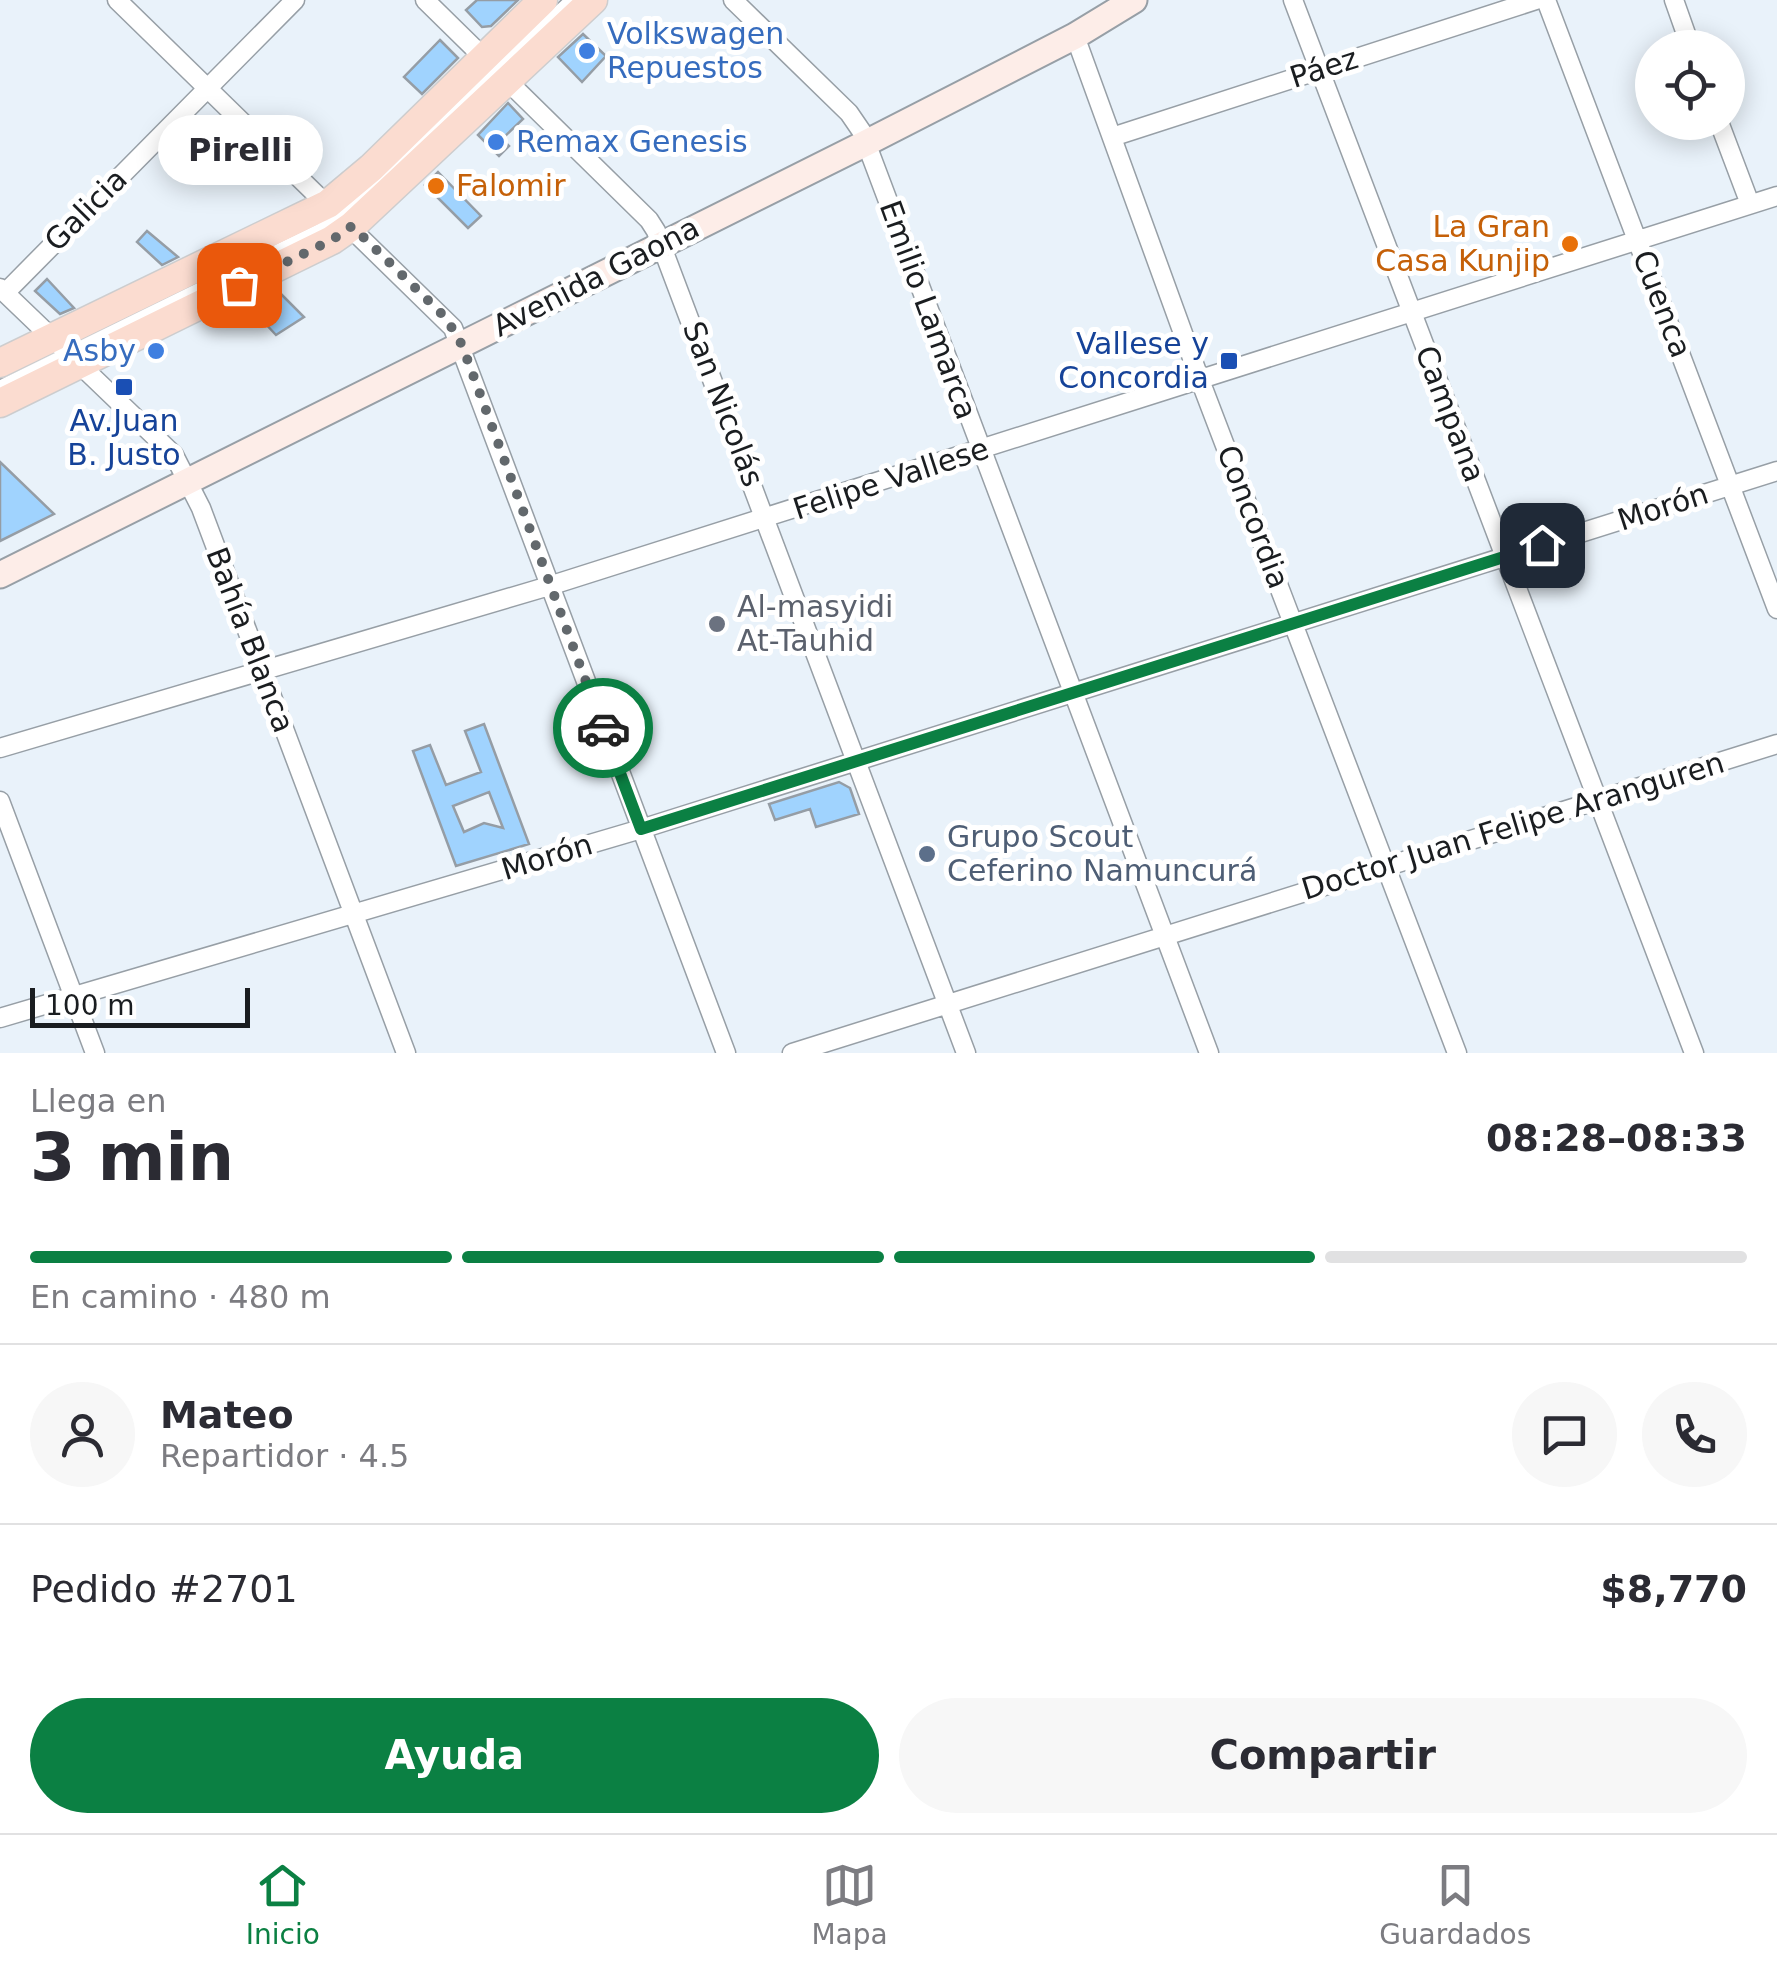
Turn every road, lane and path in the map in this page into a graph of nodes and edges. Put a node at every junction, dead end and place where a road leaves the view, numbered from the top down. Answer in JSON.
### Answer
{"nodes":[{"id":1,"x":117,"y":0,"type":"edge"},
{"id":2,"x":294,"y":0,"type":"edge"},
{"id":3,"x":425,"y":0,"type":"edge"},
{"id":4,"x":543,"y":0,"type":"edge"},
{"id":5,"x":569,"y":0,"type":"edge"},
{"id":6,"x":594,"y":0,"type":"edge"},
{"id":7,"x":733,"y":0,"type":"edge"},
{"id":8,"x":1134,"y":0,"type":"edge"},
{"id":9,"x":1293,"y":0,"type":"edge"},
{"id":10,"x":1536,"y":0,"type":"edge"},
{"id":11,"x":1546,"y":0,"type":"edge"},
{"id":12,"x":1674,"y":0,"type":"edge"},
{"id":13,"x":1685,"y":30,"type":"edge"},
{"id":14,"x":1074,"y":36,"type":"junction"},
{"id":15,"x":497,"y":69,"type":"junction"},
{"id":16,"x":1320,"y":70,"type":"junction"},
{"id":17,"x":207,"y":88,"type":"junction"},
{"id":18,"x":1112,"y":137,"type":"junction"},
{"id":19,"x":1726,"y":140,"type":"edge"},
{"id":20,"x":866,"y":143,"type":"junction"},
{"id":21,"x":1777,"y":196,"type":"edge"},
{"id":22,"x":1750,"y":204,"type":"junction"},
{"id":23,"x":340,"y":215,"type":"junction"},
{"id":24,"x":1638,"y":240,"type":"junction"},
{"id":25,"x":662,"y":244,"type":"junction"},
{"id":26,"x":3,"y":290,"type":"edge"},
{"id":27,"x":1412,"y":314,"type":"junction"},
{"id":28,"x":462,"y":345,"type":"junction"},
{"id":29,"x":68,"y":350,"type":"junction"},
{"id":30,"x":0,"y":363,"type":"edge"},
{"id":31,"x":1200,"y":380,"type":"junction"},
{"id":32,"x":0,"y":385,"type":"edge"},
{"id":33,"x":0,"y":404,"type":"edge"},
{"id":34,"x":981,"y":451,"type":"junction"},
{"id":35,"x":1777,"y":472,"type":"edge"},
{"id":36,"x":187,"y":481,"type":"junction"},
{"id":37,"x":1730,"y":486,"type":"junction"},
{"id":38,"x":766,"y":518,"type":"junction"},
{"id":39,"x":1504,"y":557,"type":"junction"},
{"id":40,"x":0,"y":574,"type":"edge"},
{"id":41,"x":549,"y":586,"type":"junction"},
{"id":42,"x":1777,"y":609,"type":"edge"},
{"id":43,"x":1294,"y":622,"type":"junction"},
{"id":44,"x":262,"y":672,"type":"junction"},
{"id":45,"x":1072,"y":692,"type":"junction"},
{"id":46,"x":1777,"y":744,"type":"edge"},
{"id":47,"x":0,"y":748,"type":"edge"},
{"id":48,"x":857,"y":761,"type":"junction"},
{"id":49,"x":0,"y":800,"type":"edge"},
{"id":50,"x":1598,"y":800,"type":"junction"},
{"id":51,"x":641,"y":829,"type":"junction"},
{"id":52,"x":1386,"y":866,"type":"junction"},
{"id":53,"x":354,"y":916,"type":"junction"},
{"id":54,"x":1164,"y":936,"type":"junction"},
{"id":55,"x":74,"y":996,"type":"junction"},
{"id":56,"x":948,"y":1005,"type":"junction"},
{"id":57,"x":0,"y":1018,"type":"edge"},
{"id":58,"x":95,"y":1053,"type":"edge"},
{"id":59,"x":406,"y":1053,"type":"edge"},
{"id":60,"x":726,"y":1053,"type":"edge"},
{"id":61,"x":792,"y":1053,"type":"edge"},
{"id":62,"x":966,"y":1053,"type":"edge"},
{"id":63,"x":1209,"y":1053,"type":"edge"},
{"id":64,"x":1457,"y":1053,"type":"edge"},
{"id":65,"x":1694,"y":1053,"type":"edge"}],
"edges":[{"from":1,"to":17,"type":"street"},
{"from":2,"to":17,"type":"street","name":"Galicia"},
{"from":3,"to":15,"type":"street","name":"San Nicolás"},
{"from":4,"to":15,"type":"main road"},
{"from":5,"to":15,"type":"lane"},
{"from":6,"to":15,"type":"main road"},
{"from":7,"to":20,"type":"street","name":"Emilio Lamarca"},
{"from":8,"to":14,"type":"main road","name":"Avenida Gaona"},
{"from":9,"to":16,"type":"street","name":"Campana"},
{"from":10,"to":16,"type":"street","name":"Páez"},
{"from":11,"to":24,"type":"street","name":"Cuenca"},
{"from":12,"to":13,"type":"street"},
{"from":14,"to":18,"type":"street","name":"Concordia"},
{"from":14,"to":20,"type":"main road","name":"Avenida Gaona"},
{"from":15,"to":23,"type":"main road"},
{"from":15,"to":25,"type":"street","name":"San Nicolás"},
{"from":16,"to":18,"type":"street","name":"Páez"},
{"from":16,"to":27,"type":"street","name":"Campana"},
{"from":17,"to":23,"type":"street"},
{"from":17,"to":26,"type":"street","name":"Galicia"},
{"from":18,"to":31,"type":"street","name":"Concordia"},
{"from":19,"to":22,"type":"street"},
{"from":20,"to":25,"type":"main road","name":"Avenida Gaona"},
{"from":20,"to":34,"type":"street","name":"Emilio Lamarca"},
{"from":21,"to":22,"type":"street","name":"Felipe Vallese"},
{"from":22,"to":24,"type":"street","name":"Felipe Vallese"},
{"from":23,"to":28,"type":"street"},
{"from":23,"to":29,"type":"main road"},
{"from":24,"to":27,"type":"street","name":"Felipe Vallese"},
{"from":24,"to":37,"type":"street","name":"Cuenca"},
{"from":25,"to":28,"type":"main road","name":"Avenida Gaona"},
{"from":25,"to":38,"type":"street","name":"San Nicolás"},
{"from":26,"to":29,"type":"street","name":"Bahía Blanca"},
{"from":27,"to":31,"type":"street","name":"Felipe Vallese"},
{"from":27,"to":39,"type":"street","name":"Campana"},
{"from":28,"to":36,"type":"main road","name":"Avenida Gaona"},
{"from":28,"to":41,"type":"street"},
{"from":29,"to":30,"type":"main road"},
{"from":29,"to":32,"type":"lane"},
{"from":29,"to":33,"type":"main road"},
{"from":29,"to":36,"type":"street","name":"Bahía Blanca"},
{"from":31,"to":34,"type":"street","name":"Felipe Vallese"},
{"from":31,"to":43,"type":"street","name":"Concordia"},
{"from":34,"to":38,"type":"street","name":"Felipe Vallese"},
{"from":34,"to":45,"type":"street","name":"Emilio Lamarca"},
{"from":35,"to":37,"type":"street","name":"Morón"},
{"from":36,"to":40,"type":"main road","name":"Avenida Gaona"},
{"from":36,"to":44,"type":"street","name":"Bahía Blanca"},
{"from":37,"to":39,"type":"street","name":"Morón"},
{"from":37,"to":42,"type":"street","name":"Cuenca"},
{"from":38,"to":41,"type":"street","name":"Felipe Vallese"},
{"from":38,"to":48,"type":"street","name":"San Nicolás"},
{"from":39,"to":43,"type":"street","name":"Morón"},
{"from":39,"to":50,"type":"street","name":"Campana"},
{"from":41,"to":44,"type":"street","name":"Felipe Vallese"},
{"from":41,"to":51,"type":"street"},
{"from":43,"to":45,"type":"street","name":"Morón"},
{"from":43,"to":52,"type":"street","name":"Concordia"},
{"from":44,"to":47,"type":"street","name":"Felipe Vallese"},
{"from":44,"to":53,"type":"street","name":"Bahía Blanca"},
{"from":45,"to":48,"type":"street","name":"Morón"},
{"from":45,"to":54,"type":"street","name":"Emilio Lamarca"},
{"from":46,"to":50,"type":"street","name":"Doctor Juan Felipe Aranguren"},
{"from":48,"to":51,"type":"street","name":"Morón"},
{"from":48,"to":56,"type":"street","name":"San Nicolás"},
{"from":49,"to":55,"type":"street"},
{"from":50,"to":52,"type":"street","name":"Doctor Juan Felipe Aranguren"},
{"from":50,"to":65,"type":"street","name":"Campana"},
{"from":51,"to":53,"type":"street","name":"Morón"},
{"from":51,"to":60,"type":"street"},
{"from":52,"to":54,"type":"street","name":"Doctor Juan Felipe Aranguren"},
{"from":52,"to":64,"type":"street","name":"Concordia"},
{"from":53,"to":55,"type":"street","name":"Morón"},
{"from":53,"to":59,"type":"street","name":"Bahía Blanca"},
{"from":54,"to":56,"type":"street","name":"Doctor Juan Felipe Aranguren"},
{"from":54,"to":63,"type":"street","name":"Emilio Lamarca"},
{"from":55,"to":57,"type":"street","name":"Morón"},
{"from":55,"to":58,"type":"street"},
{"from":56,"to":61,"type":"street","name":"Doctor Juan Felipe Aranguren"},
{"from":56,"to":62,"type":"street","name":"San Nicolás"}]}
